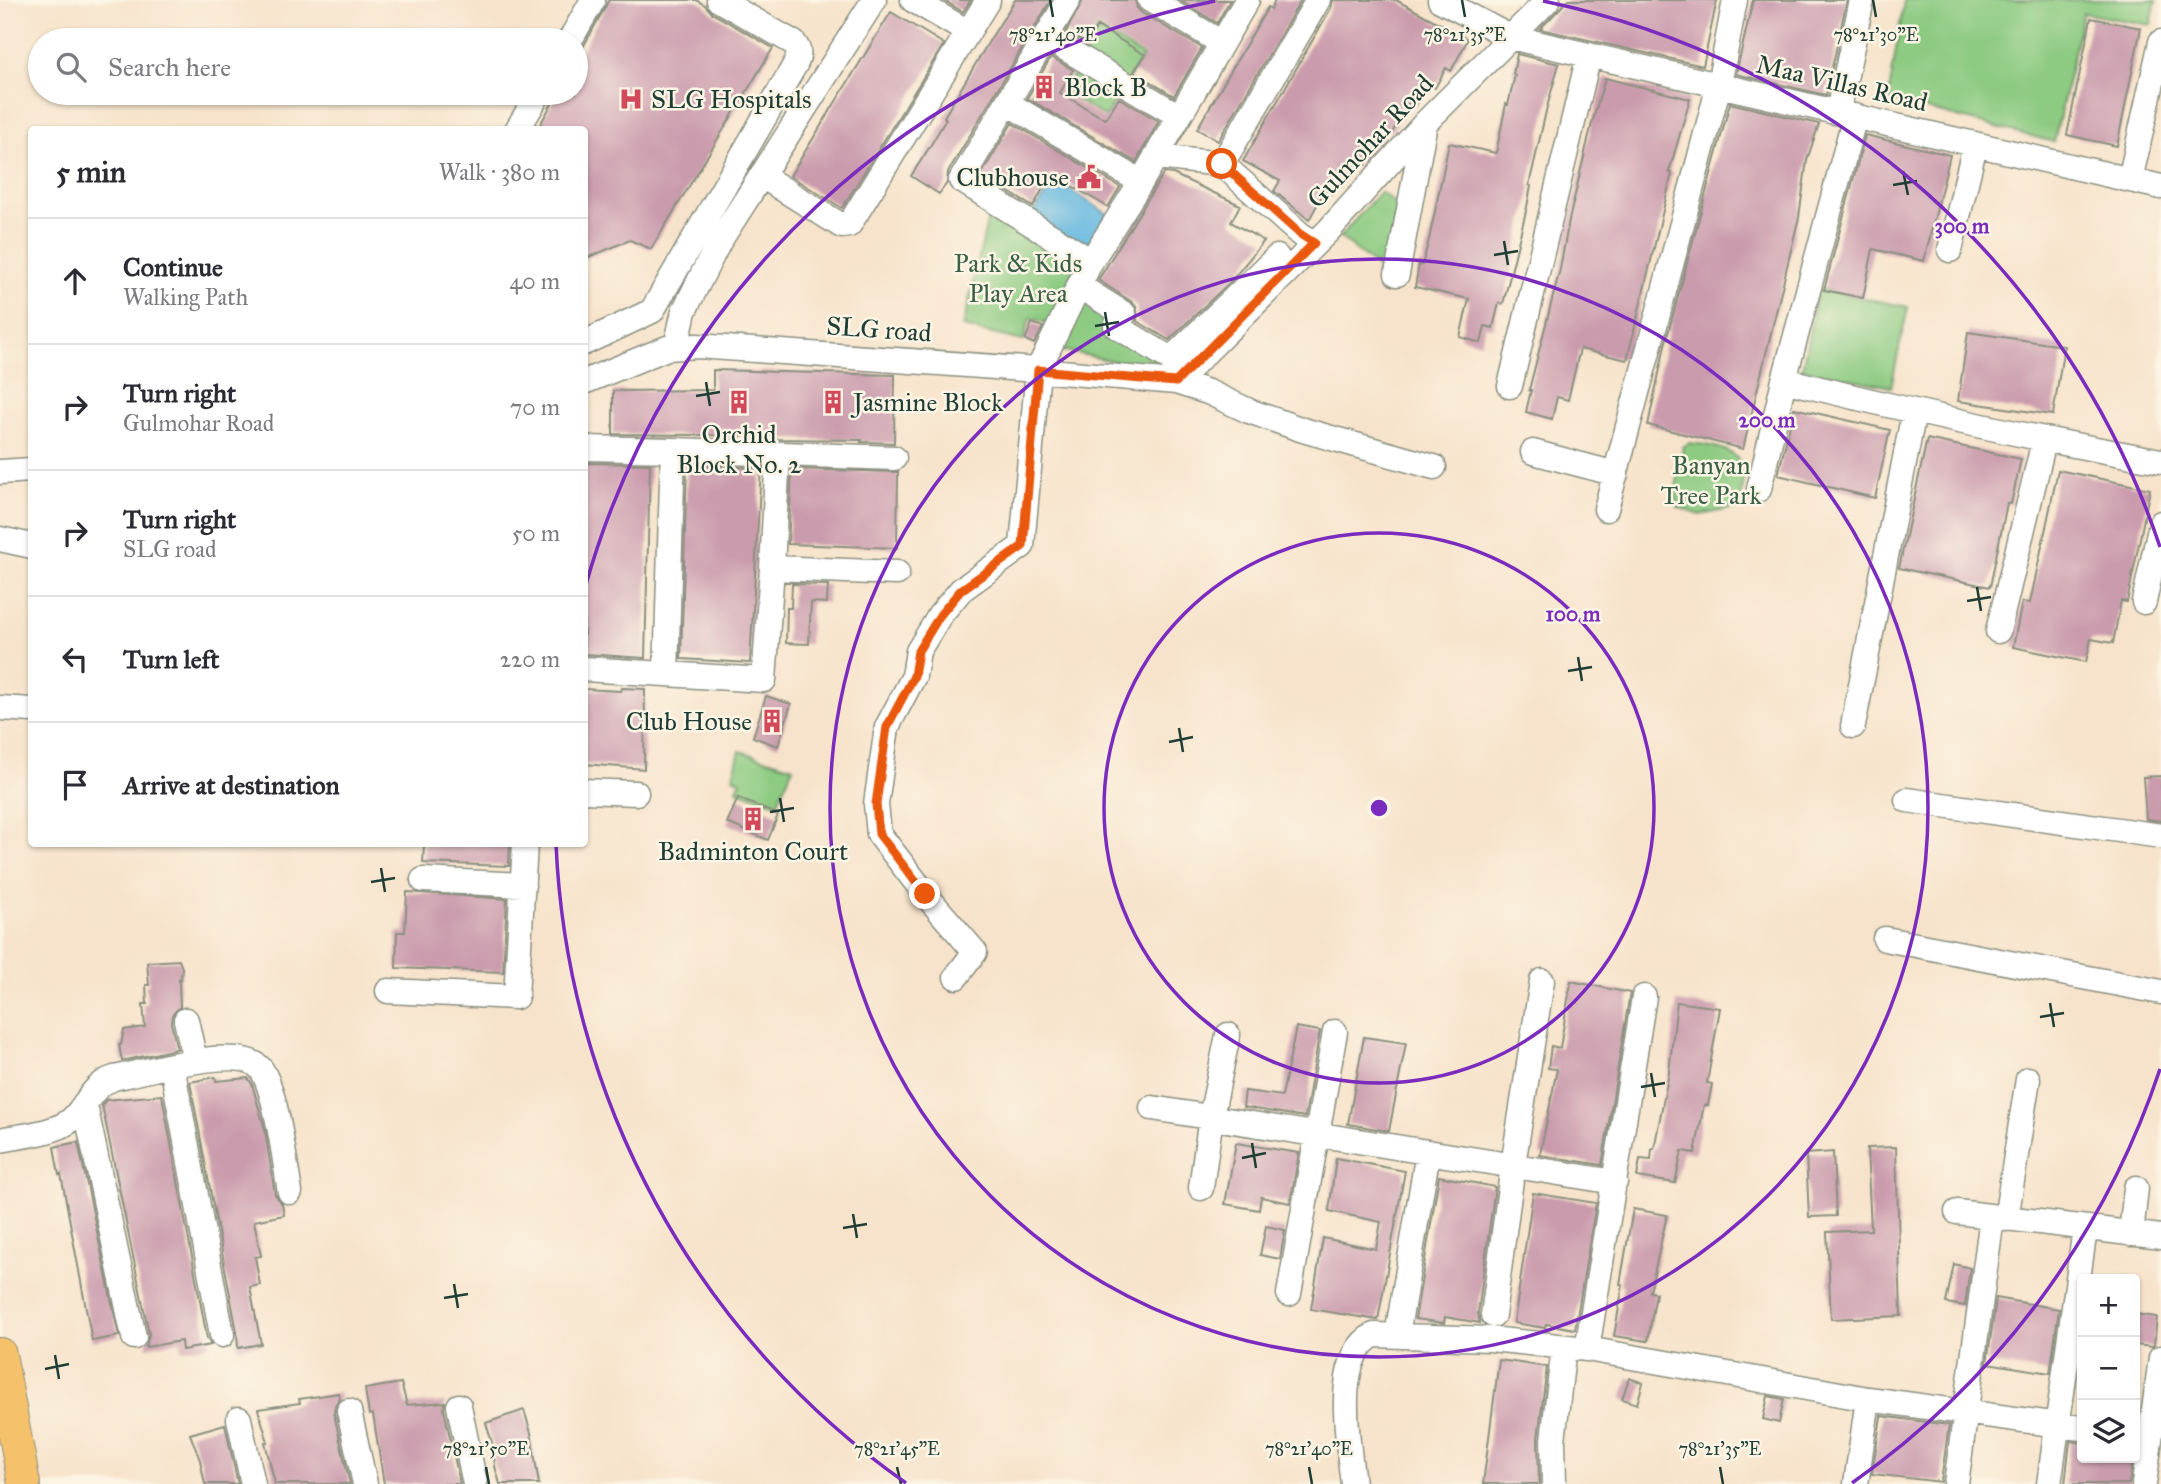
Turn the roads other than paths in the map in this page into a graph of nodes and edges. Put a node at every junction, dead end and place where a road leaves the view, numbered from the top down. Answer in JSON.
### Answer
{"nodes":[{"id":1,"x":593,"y":0,"type":"edge"},
{"id":2,"x":719,"y":0,"type":"edge"},
{"id":3,"x":874,"y":0,"type":"edge"},
{"id":4,"x":913,"y":0,"type":"edge"},
{"id":5,"x":988,"y":0,"type":"edge"},
{"id":6,"x":1068,"y":0,"type":"edge"},
{"id":7,"x":1150,"y":0,"type":"edge"},
{"id":8,"x":1247,"y":0,"type":"edge"},
{"id":9,"x":1318,"y":0,"type":"edge"},
{"id":10,"x":1440,"y":0,"type":"edge"},
{"id":11,"x":1548,"y":0,"type":"edge"},
{"id":12,"x":1735,"y":0,"type":"edge"},
{"id":13,"x":1862,"y":0,"type":"edge"},
{"id":14,"x":576,"y":28,"type":"edge"},
{"id":15,"x":968,"y":32,"type":"junction"},
{"id":16,"x":1046,"y":37,"type":"junction"},
{"id":17,"x":1510,"y":37,"type":"junction"},
{"id":18,"x":2161,"y":42,"type":"edge"},
{"id":19,"x":1222,"y":43,"type":"junction"},
{"id":20,"x":1589,"y":55,"type":"junction"},
{"id":21,"x":1717,"y":92,"type":"junction"},
{"id":22,"x":1007,"y":103,"type":"junction"},
{"id":23,"x":532,"y":105,"type":"edge"},
{"id":24,"x":1847,"y":114,"type":"junction"},
{"id":25,"x":1180,"y":116,"type":"junction"},
{"id":26,"x":1426,"y":122,"type":"junction"},
{"id":27,"x":519,"y":126,"type":"edge"},
{"id":28,"x":1975,"y":145,"type":"junction"},
{"id":29,"x":1156,"y":157,"type":"junction"},
{"id":30,"x":1222,"y":164,"type":"junction"},
{"id":31,"x":762,"y":176,"type":"junction"},
{"id":32,"x":2130,"y":180,"type":"junction"},
{"id":33,"x":1141,"y":182,"type":"junction"},
{"id":34,"x":2161,"y":187,"type":"edge"},
{"id":35,"x":1307,"y":239,"type":"junction"},
{"id":36,"x":1950,"y":250,"type":"dead end"},
{"id":37,"x":1091,"y":261,"type":"junction"},
{"id":38,"x":1397,"y":274,"type":"dead end"},
{"id":39,"x":1079,"y":286,"type":"junction"},
{"id":40,"x":588,"y":340,"type":"edge"},
{"id":41,"x":676,"y":347,"type":"junction"},
{"id":42,"x":1038,"y":370,"type":"junction"},
{"id":43,"x":588,"y":380,"type":"edge"},
{"id":44,"x":1784,"y":380,"type":"junction"},
{"id":45,"x":1176,"y":382,"type":"junction"},
{"id":46,"x":1510,"y":386,"type":"dead end"},
{"id":47,"x":1914,"y":412,"type":"junction"},
{"id":48,"x":2044,"y":440,"type":"junction"},
{"id":49,"x":588,"y":448,"type":"edge"},
{"id":50,"x":673,"y":450,"type":"junction"},
{"id":51,"x":1533,"y":452,"type":"dead end"},
{"id":52,"x":778,"y":454,"type":"junction"},
{"id":53,"x":894,"y":458,"type":"dead end"},
{"id":54,"x":2161,"y":461,"type":"edge"},
{"id":55,"x":1434,"y":467,"type":"dead end"},
{"id":56,"x":28,"y":470,"type":"edge"},
{"id":57,"x":0,"y":472,"type":"edge"},
{"id":58,"x":1616,"y":474,"type":"junction"},
{"id":59,"x":1759,"y":489,"type":"dead end"},
{"id":60,"x":1606,"y":509,"type":"dead end"},
{"id":61,"x":2161,"y":523,"type":"edge"},
{"id":62,"x":0,"y":539,"type":"edge"},
{"id":63,"x":28,"y":545,"type":"edge"},
{"id":64,"x":772,"y":568,"type":"junction"},
{"id":65,"x":897,"y":573,"type":"dead end"},
{"id":66,"x":2144,"y":602,"type":"dead end"},
{"id":67,"x":1998,"y":631,"type":"dead end"},
{"id":68,"x":588,"y":669,"type":"edge"},
{"id":69,"x":666,"y":674,"type":"junction"},
{"id":70,"x":0,"y":708,"type":"edge"},
{"id":71,"x":28,"y":710,"type":"edge"},
{"id":72,"x":1853,"y":726,"type":"dead end"},
{"id":73,"x":588,"y":791,"type":"edge"},
{"id":74,"x":636,"y":793,"type":"dead end"},
{"id":75,"x":1907,"y":800,"type":"dead end"},
{"id":76,"x":2161,"y":835,"type":"edge"},
{"id":77,"x":525,"y":847,"type":"edge"},
{"id":78,"x":423,"y":880,"type":"dead end"},
{"id":79,"x":523,"y":885,"type":"junction"},
{"id":80,"x":1885,"y":939,"type":"dead end"},
{"id":81,"x":957,"y":976,"type":"dead end"},
{"id":82,"x":1542,"y":981,"type":"dead end"},
{"id":83,"x":388,"y":991,"type":"dead end"},
{"id":84,"x":2161,"y":992,"type":"edge"},
{"id":85,"x":1644,"y":997,"type":"dead end"},
{"id":86,"x":186,"y":1020,"type":"dead end"},
{"id":87,"x":1335,"y":1032,"type":"dead end"},
{"id":88,"x":1228,"y":1035,"type":"dead end"},
{"id":89,"x":184,"y":1063,"type":"junction"},
{"id":90,"x":2028,"y":1079,"type":"dead end"},
{"id":91,"x":85,"y":1105,"type":"junction"},
{"id":92,"x":1152,"y":1108,"type":"dead end"},
{"id":93,"x":1210,"y":1117,"type":"junction"},
{"id":94,"x":1316,"y":1134,"type":"junction"},
{"id":95,"x":0,"y":1140,"type":"edge"},
{"id":96,"x":1429,"y":1152,"type":"junction"},
{"id":97,"x":1513,"y":1165,"type":"junction"},
{"id":98,"x":1615,"y":1182,"type":"junction"},
{"id":99,"x":1201,"y":1188,"type":"dead end"},
{"id":100,"x":2136,"y":1188,"type":"dead end"},
{"id":101,"x":290,"y":1192,"type":"dead end"},
{"id":102,"x":1957,"y":1212,"type":"dead end"},
{"id":103,"x":1999,"y":1218,"type":"junction"},
{"id":104,"x":2085,"y":1229,"type":"junction"},
{"id":105,"x":2130,"y":1234,"type":"junction"},
{"id":106,"x":2161,"y":1237,"type":"edge"},
{"id":107,"x":1289,"y":1294,"type":"dead end"},
{"id":108,"x":1493,"y":1315,"type":"dead end"},
{"id":109,"x":222,"y":1335,"type":"dead end"},
{"id":110,"x":1397,"y":1335,"type":"junction"},
{"id":111,"x":134,"y":1338,"type":"dead end"},
{"id":112,"x":1576,"y":1348,"type":"junction"},
{"id":113,"x":0,"y":1354,"type":"edge"},
{"id":114,"x":2161,"y":1358,"type":"edge"},
{"id":115,"x":1868,"y":1399,"type":"junction"},
{"id":116,"x":459,"y":1406,"type":"dead end"},
{"id":117,"x":349,"y":1411,"type":"dead end"},
{"id":118,"x":1966,"y":1412,"type":"junction"},
{"id":119,"x":239,"y":1419,"type":"dead end"},
{"id":120,"x":6,"y":1420,"type":"edge"},
{"id":121,"x":2057,"y":1424,"type":"junction"},
{"id":122,"x":2077,"y":1426,"type":"edge"},
{"id":123,"x":2149,"y":1436,"type":"edge"},
{"id":124,"x":24,"y":1484,"type":"edge"},
{"id":125,"x":253,"y":1484,"type":"edge"},
{"id":126,"x":365,"y":1484,"type":"edge"},
{"id":127,"x":475,"y":1484,"type":"edge"},
{"id":128,"x":1353,"y":1484,"type":"edge"},
{"id":129,"x":1554,"y":1484,"type":"edge"},
{"id":130,"x":1856,"y":1484,"type":"edge"},
{"id":131,"x":1956,"y":1484,"type":"edge"},
{"id":132,"x":2049,"y":1484,"type":"edge"},
{"id":133,"x":2144,"y":1484,"type":"edge"}],
"edges":[{"from":1,"to":14,"type":"street"},
{"from":2,"to":40,"type":"street"},
{"from":3,"to":31,"type":"street"},
{"from":4,"to":15,"type":"street"},
{"from":5,"to":15,"type":"street"},
{"from":6,"to":16,"type":"street"},
{"from":7,"to":19,"type":"street"},
{"from":8,"to":19,"type":"street"},
{"from":9,"to":30,"type":"street"},
{"from":10,"to":17,"type":"street","name":"Maa Villas Road"},
{"from":11,"to":17,"type":"street","name":"Gulmohar Road"},
{"from":12,"to":21,"type":"street"},
{"from":13,"to":24,"type":"street"},
{"from":15,"to":31,"type":"street"},
{"from":16,"to":22,"type":"street"},
{"from":16,"to":25,"type":"street"},
{"from":17,"to":20,"type":"street","name":"Maa Villas Road"},
{"from":17,"to":26,"type":"street","name":"Gulmohar Road"},
{"from":18,"to":32,"type":"street"},
{"from":19,"to":25,"type":"street"},
{"from":20,"to":21,"type":"street","name":"Maa Villas Road"},
{"from":20,"to":46,"type":"street"},
{"from":21,"to":24,"type":"street","name":"Maa Villas Road"},
{"from":21,"to":58,"type":"street"},
{"from":22,"to":33,"type":"street"},
{"from":22,"to":37,"type":"street"},
{"from":23,"to":27,"type":"street"},
{"from":24,"to":28,"type":"street","name":"Maa Villas Road"},
{"from":24,"to":44,"type":"street"},
{"from":25,"to":29,"type":"street"},
{"from":26,"to":35,"type":"street","name":"Gulmohar Road"},
{"from":26,"to":38,"type":"street"},
{"from":28,"to":32,"type":"street","name":"Maa Villas Road"},
{"from":28,"to":36,"type":"street"},
{"from":29,"to":30,"type":"street"},
{"from":29,"to":33,"type":"street"},
{"from":30,"to":35,"type":"street"},
{"from":31,"to":41,"type":"street"},
{"from":32,"to":34,"type":"street","name":"Maa Villas Road"},
{"from":33,"to":37,"type":"street"},
{"from":35,"to":39,"type":"street"},
{"from":35,"to":45,"type":"street","name":"Gulmohar Road"},
{"from":37,"to":39,"type":"street"},
{"from":39,"to":42,"type":"street"},
{"from":41,"to":42,"type":"street","name":"SLG road"},
{"from":41,"to":43,"type":"street","name":"SLG road"},
{"from":42,"to":45,"type":"street","name":"SLG road"},
{"from":42,"to":81,"type":"street"},
{"from":44,"to":47,"type":"street"},
{"from":44,"to":59,"type":"street"},
{"from":45,"to":55,"type":"street","name":"SLG road"},
{"from":47,"to":48,"type":"street"},
{"from":47,"to":72,"type":"street"},
{"from":48,"to":54,"type":"street"},
{"from":48,"to":67,"type":"street"},
{"from":49,"to":50,"type":"street"},
{"from":50,"to":52,"type":"street"},
{"from":50,"to":69,"type":"street"},
{"from":51,"to":58,"type":"street"},
{"from":52,"to":53,"type":"street"},
{"from":52,"to":64,"type":"street"},
{"from":56,"to":57,"type":"street"},
{"from":58,"to":60,"type":"street"},
{"from":61,"to":66,"type":"street"},
{"from":62,"to":63,"type":"street"},
{"from":64,"to":65,"type":"street"},
{"from":64,"to":69,"type":"street"},
{"from":68,"to":69,"type":"street"},
{"from":70,"to":71,"type":"street"},
{"from":73,"to":74,"type":"street"},
{"from":75,"to":76,"type":"street"},
{"from":77,"to":79,"type":"street"},
{"from":78,"to":79,"type":"street"},
{"from":79,"to":83,"type":"street"},
{"from":80,"to":84,"type":"street"},
{"from":82,"to":97,"type":"street"},
{"from":85,"to":98,"type":"street"},
{"from":86,"to":89,"type":"street"},
{"from":87,"to":94,"type":"street"},
{"from":88,"to":93,"type":"street"},
{"from":89,"to":91,"type":"street"},
{"from":89,"to":101,"type":"street"},
{"from":89,"to":109,"type":"street"},
{"from":90,"to":103,"type":"street"},
{"from":91,"to":95,"type":"street"},
{"from":91,"to":111,"type":"street"},
{"from":92,"to":93,"type":"street"},
{"from":93,"to":94,"type":"street"},
{"from":93,"to":99,"type":"street"},
{"from":94,"to":96,"type":"street"},
{"from":94,"to":107,"type":"street"},
{"from":96,"to":97,"type":"street"},
{"from":96,"to":110,"type":"street"},
{"from":97,"to":98,"type":"street"},
{"from":97,"to":108,"type":"street"},
{"from":98,"to":112,"type":"street"},
{"from":100,"to":105,"type":"street"},
{"from":102,"to":103,"type":"street"},
{"from":103,"to":104,"type":"street"},
{"from":103,"to":118,"type":"street"},
{"from":104,"to":105,"type":"street"},
{"from":104,"to":121,"type":"street"},
{"from":105,"to":106,"type":"street"},
{"from":110,"to":112,"type":"street"},
{"from":110,"to":128,"type":"street"},
{"from":112,"to":115,"type":"street"},
{"from":112,"to":129,"type":"street"},
{"from":113,"to":120,"type":"main road"},
{"from":114,"to":123,"type":"street"},
{"from":115,"to":118,"type":"street"},
{"from":115,"to":130,"type":"street"},
{"from":116,"to":127,"type":"street"},
{"from":117,"to":126,"type":"street"},
{"from":118,"to":121,"type":"street"},
{"from":118,"to":131,"type":"street"},
{"from":119,"to":125,"type":"street"},
{"from":120,"to":124,"type":"main road"},
{"from":121,"to":122,"type":"street"},
{"from":121,"to":132,"type":"street"},
{"from":123,"to":133,"type":"street"}]}
